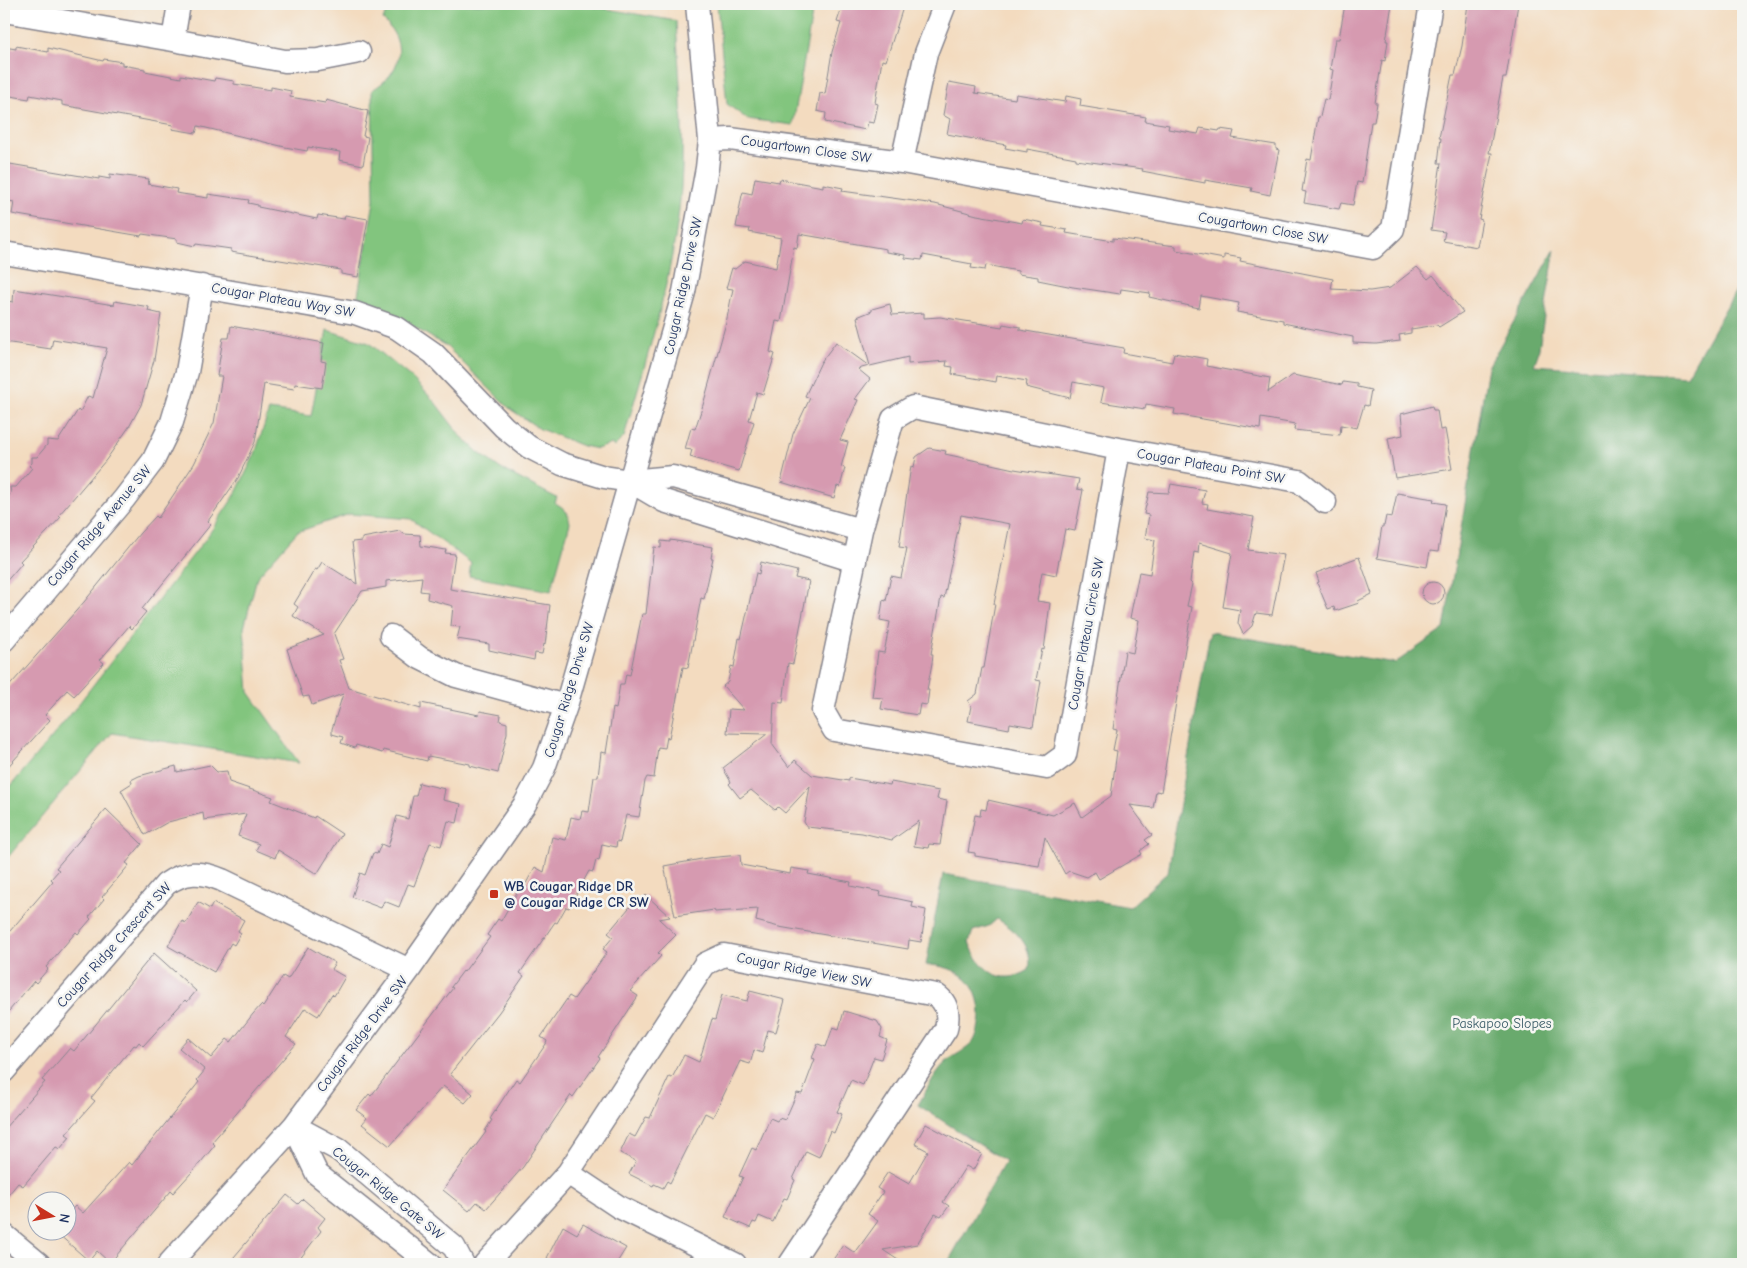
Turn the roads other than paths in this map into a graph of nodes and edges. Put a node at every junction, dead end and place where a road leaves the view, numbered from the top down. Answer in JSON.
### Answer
{"nodes":[{"id":1,"x":179,"y":4,"type":"edge"},
{"id":2,"x":696,"y":4,"type":"edge"},
{"id":3,"x":945,"y":4,"type":"edge"},
{"id":4,"x":1431,"y":4,"type":"edge"},
{"id":5,"x":4,"y":11,"type":"edge"},
{"id":6,"x":173,"y":40,"type":"junction"},
{"id":7,"x":360,"y":52,"type":"dead end"},
{"id":8,"x":710,"y":140,"type":"junction"},
{"id":9,"x":902,"y":162,"type":"junction"},
{"id":10,"x":4,"y":253,"type":"edge"},
{"id":11,"x":202,"y":286,"type":"junction"},
{"id":12,"x":1119,"y":449,"type":"junction"},
{"id":13,"x":630,"y":481,"type":"junction"},
{"id":14,"x":1325,"y":502,"type":"dead end"},
{"id":15,"x":861,"y":530,"type":"junction"},
{"id":16,"x":855,"y":560,"type":"junction"},
{"id":17,"x":392,"y":636,"type":"dead end"},
{"id":18,"x":4,"y":640,"type":"edge"},
{"id":19,"x":566,"y":706,"type":"junction"},
{"id":20,"x":409,"y":970,"type":"junction"},
{"id":21,"x":4,"y":1071,"type":"edge"},
{"id":22,"x":294,"y":1126,"type":"junction"},
{"id":23,"x":568,"y":1173,"type":"junction"},
{"id":24,"x":4,"y":1235,"type":"edge"},
{"id":25,"x":39,"y":1264,"type":"edge"},
{"id":26,"x":169,"y":1264,"type":"edge"},
{"id":27,"x":430,"y":1264,"type":"edge"},
{"id":28,"x":463,"y":1264,"type":"edge"},
{"id":29,"x":485,"y":1264,"type":"edge"},
{"id":30,"x":735,"y":1264,"type":"edge"},
{"id":31,"x":790,"y":1264,"type":"edge"}],
"edges":[{"from":1,"to":6,"type":"street"},
{"from":2,"to":8,"type":"street","name":"Cougar Ridge Drive SW"},
{"from":3,"to":9,"type":"street"},
{"from":4,"to":9,"type":"street","name":"Cougartown Close SW"},
{"from":5,"to":6,"type":"street"},
{"from":6,"to":7,"type":"street"},
{"from":8,"to":9,"type":"street","name":"Cougartown Close SW"},
{"from":8,"to":13,"type":"street","name":"Cougar Ridge Drive SW"},
{"from":10,"to":11,"type":"street","name":"Cougar Plateau Way SW"},
{"from":11,"to":13,"type":"street","name":"Cougar Plateau Way SW"},
{"from":11,"to":18,"type":"street","name":"Cougar Ridge Avenue SW"},
{"from":12,"to":14,"type":"street","name":"Cougar Plateau Point SW"},
{"from":12,"to":15,"type":"street","name":"Cougar Plateau Circle SW"},
{"from":12,"to":16,"type":"street","name":"Cougar Plateau Circle SW"},
{"from":13,"to":15,"type":"street"},
{"from":13,"to":16,"type":"street"},
{"from":13,"to":19,"type":"street","name":"Cougar Ridge Drive SW"},
{"from":15,"to":16,"type":"street","name":"Cougar Plateau Circle SW"},
{"from":17,"to":19,"type":"street"},
{"from":19,"to":20,"type":"street","name":"Cougar Ridge Drive SW"},
{"from":20,"to":21,"type":"street","name":"Cougar Ridge Crescent SW"},
{"from":20,"to":22,"type":"street","name":"Cougar Ridge Drive SW"},
{"from":22,"to":26,"type":"street","name":"Cougar Ridge Drive SW"},
{"from":22,"to":27,"type":"street","name":"Cougar Ridge Gate SW"},
{"from":22,"to":28,"type":"street","name":"Cougar Ridge Gate SW"},
{"from":23,"to":29,"type":"street","name":"Cougar Ridge View SW"},
{"from":23,"to":30,"type":"street"},
{"from":23,"to":31,"type":"street","name":"Cougar Ridge View SW"},
{"from":24,"to":25,"type":"street"}]}
